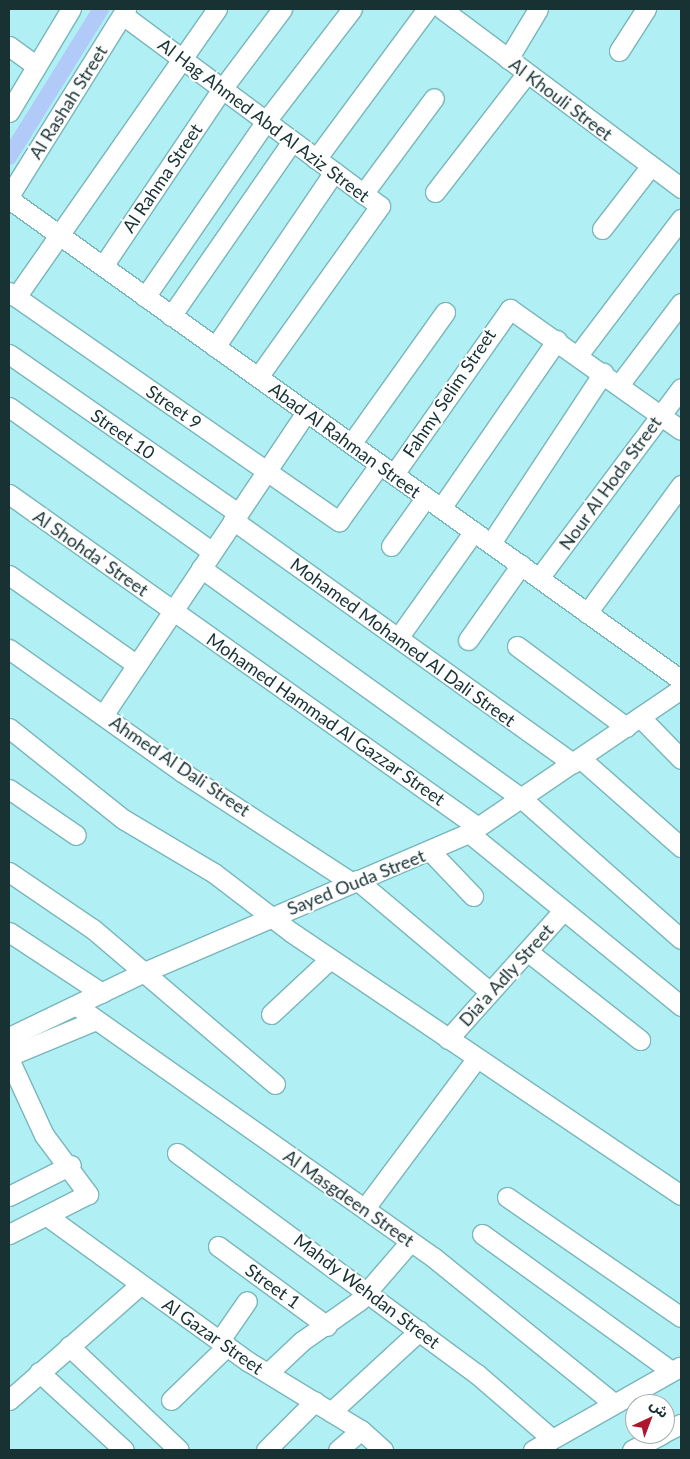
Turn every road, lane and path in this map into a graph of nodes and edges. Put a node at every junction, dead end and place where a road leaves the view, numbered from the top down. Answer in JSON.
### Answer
{"nodes":[{"id":1,"x":217,"y":9,"type":"edge"},
{"id":2,"x":282,"y":9,"type":"edge"},
{"id":3,"x":352,"y":9,"type":"edge"},
{"id":4,"x":427,"y":9,"type":"edge"},
{"id":5,"x":442,"y":9,"type":"edge"},
{"id":6,"x":538,"y":9,"type":"edge"},
{"id":7,"x":642,"y":11,"type":"edge"},
{"id":8,"x":63,"y":12,"type":"edge"},
{"id":9,"x":124,"y":12,"type":"edge"},
{"id":10,"x":9,"y":46,"type":"edge"},
{"id":11,"x":618,"y":51,"type":"dead end"},
{"id":12,"x":180,"y":58,"type":"junction"},
{"id":13,"x":508,"y":59,"type":"junction"},
{"id":14,"x":37,"y":66,"type":"junction"},
{"id":15,"x":527,"y":74,"type":"junction"},
{"id":16,"x":222,"y":89,"type":"junction"},
{"id":17,"x":434,"y":98,"type":"dead end"},
{"id":18,"x":9,"y":112,"type":"edge"},
{"id":19,"x":266,"y":121,"type":"junction"},
{"id":20,"x":292,"y":141,"type":"junction"},
{"id":21,"x":316,"y":159,"type":"junction"},
{"id":22,"x":650,"y":167,"type":"junction"},
{"id":23,"x":334,"y":172,"type":"junction"},
{"id":24,"x":681,"y":188,"type":"edge"},
{"id":25,"x":435,"y":192,"type":"dead end"},
{"id":26,"x":364,"y":194,"type":"junction"},
{"id":27,"x":9,"y":198,"type":"edge"},
{"id":28,"x":681,"y":219,"type":"edge"},
{"id":29,"x":602,"y":229,"type":"dead end"},
{"id":30,"x":57,"y":234,"type":"junction"},
{"id":31,"x":102,"y":266,"type":"junction"},
{"id":32,"x":12,"y":294,"type":"edge"},
{"id":33,"x":145,"y":297,"type":"junction"},
{"id":34,"x":681,"y":303,"type":"edge"},
{"id":35,"x":445,"y":312,"type":"dead end"},
{"id":36,"x":171,"y":316,"type":"junction"},
{"id":37,"x":557,"y":340,"type":"junction"},
{"id":38,"x":215,"y":347,"type":"junction"},
{"id":39,"x":9,"y":354,"type":"edge"},
{"id":40,"x":578,"y":355,"type":"junction"},
{"id":41,"x":603,"y":373,"type":"junction"},
{"id":42,"x":258,"y":378,"type":"junction"},
{"id":43,"x":619,"y":385,"type":"junction"},
{"id":44,"x":681,"y":388,"type":"edge"},
{"id":45,"x":9,"y":407,"type":"edge"},
{"id":46,"x":306,"y":412,"type":"junction"},
{"id":47,"x":660,"y":415,"type":"junction"},
{"id":48,"x":681,"y":430,"type":"edge"},
{"id":49,"x":352,"y":444,"type":"junction"},
{"id":50,"x":387,"y":470,"type":"junction"},
{"id":51,"x":266,"y":471,"type":"junction"},
{"id":52,"x":681,"y":484,"type":"edge"},
{"id":53,"x":9,"y":494,"type":"edge"},
{"id":54,"x":433,"y":502,"type":"junction"},
{"id":55,"x":236,"y":516,"type":"junction"},
{"id":56,"x":339,"y":521,"type":"joint"},
{"id":57,"x":474,"y":531,"type":"junction"},
{"id":58,"x":491,"y":544,"type":"junction"},
{"id":59,"x":391,"y":546,"type":"dead end"},
{"id":60,"x":212,"y":552,"type":"junction"},
{"id":61,"x":521,"y":565,"type":"junction"},
{"id":62,"x":201,"y":568,"type":"junction"},
{"id":63,"x":9,"y":575,"type":"edge"},
{"id":64,"x":539,"y":578,"type":"junction"},
{"id":65,"x":173,"y":611,"type":"junction"},
{"id":66,"x":588,"y":613,"type":"junction"},
{"id":67,"x":398,"y":638,"type":"junction"},
{"id":68,"x":468,"y":640,"type":"dead end"},
{"id":69,"x":517,"y":646,"type":"dead end"},
{"id":70,"x":9,"y":649,"type":"edge"},
{"id":71,"x":137,"y":665,"type":"junction"},
{"id":72,"x":681,"y":680,"type":"edge"},
{"id":73,"x":681,"y":689,"type":"edge"},
{"id":74,"x":104,"y":714,"type":"junction"},
{"id":75,"x":633,"y":722,"type":"junction"},
{"id":76,"x":9,"y":728,"type":"edge"},
{"id":77,"x":681,"y":759,"type":"edge"},
{"id":78,"x":577,"y":760,"type":"junction"},
{"id":79,"x":9,"y":789,"type":"edge"},
{"id":80,"x":521,"y":798,"type":"junction"},
{"id":81,"x":473,"y":830,"type":"junction"},
{"id":82,"x":76,"y":835,"type":"dead end"},
{"id":83,"x":681,"y":847,"type":"edge"},
{"id":84,"x":431,"y":852,"type":"junction"},
{"id":85,"x":9,"y":872,"type":"edge"},
{"id":86,"x":354,"y":881,"type":"junction"},
{"id":87,"x":473,"y":896,"type":"dead end"},
{"id":88,"x":563,"y":911,"type":"junction"},
{"id":89,"x":274,"y":916,"type":"junction"},
{"id":90,"x":9,"y":932,"type":"edge"},
{"id":91,"x":681,"y":940,"type":"edge"},
{"id":92,"x":527,"y":951,"type":"junction"},
{"id":93,"x":330,"y":959,"type":"junction"},
{"id":94,"x":142,"y":973,"type":"junction"},
{"id":95,"x":490,"y":992,"type":"junction"},
{"id":96,"x":102,"y":994,"type":"junction"},
{"id":97,"x":77,"y":1006,"type":"junction"},
{"id":98,"x":681,"y":1006,"type":"edge"},
{"id":99,"x":271,"y":1014,"type":"dead end"},
{"id":100,"x":96,"y":1020,"type":"junction"},
{"id":101,"x":9,"y":1037,"type":"edge"},
{"id":102,"x":448,"y":1039,"type":"junction"},
{"id":103,"x":640,"y":1040,"type":"dead end"},
{"id":104,"x":9,"y":1058,"type":"edge"},
{"id":105,"x":477,"y":1058,"type":"junction"},
{"id":106,"x":275,"y":1084,"type":"dead end"},
{"id":107,"x":177,"y":1153,"type":"dead end"},
{"id":108,"x":71,"y":1165,"type":"junction"},
{"id":109,"x":681,"y":1195,"type":"edge"},
{"id":110,"x":9,"y":1196,"type":"edge"},
{"id":111,"x":507,"y":1197,"type":"dead end"},
{"id":112,"x":364,"y":1208,"type":"junction"},
{"id":113,"x":47,"y":1216,"type":"junction"},
{"id":114,"x":9,"y":1234,"type":"edge"},
{"id":115,"x":482,"y":1234,"type":"dead end"},
{"id":116,"x":410,"y":1242,"type":"junction"},
{"id":117,"x":218,"y":1246,"type":"dead end"},
{"id":118,"x":140,"y":1285,"type":"junction"},
{"id":119,"x":368,"y":1292,"type":"junction"},
{"id":120,"x":247,"y":1301,"type":"dead end"},
{"id":121,"x":681,"y":1317,"type":"edge"},
{"id":122,"x":327,"y":1326,"type":"junction"},
{"id":123,"x":419,"y":1331,"type":"junction"},
{"id":124,"x":223,"y":1343,"type":"junction"},
{"id":125,"x":69,"y":1346,"type":"junction"},
{"id":126,"x":676,"y":1369,"type":"edge"},
{"id":127,"x":38,"y":1372,"type":"junction"},
{"id":128,"x":268,"y":1373,"type":"junction"},
{"id":129,"x":11,"y":1392,"type":"edge"},
{"id":130,"x":171,"y":1400,"type":"dead end"},
{"id":131,"x":314,"y":1401,"type":"junction"},
{"id":132,"x":612,"y":1402,"type":"junction"},
{"id":133,"x":331,"y":1412,"type":"junction"},
{"id":134,"x":361,"y":1430,"type":"junction"},
{"id":135,"x":551,"y":1438,"type":"junction"},
{"id":136,"x":647,"y":1444,"type":"edge"},
{"id":137,"x":124,"y":1450,"type":"edge"},
{"id":138,"x":179,"y":1450,"type":"edge"},
{"id":139,"x":266,"y":1450,"type":"edge"},
{"id":140,"x":338,"y":1450,"type":"edge"},
{"id":141,"x":383,"y":1450,"type":"edge"},
{"id":142,"x":532,"y":1450,"type":"edge"},
{"id":143,"x":632,"y":1450,"type":"edge"}],
"edges":[{"from":1,"to":12,"type":"street"},
{"from":2,"to":16,"type":"street","name":"Al Rahma Street"},
{"from":3,"to":19,"type":"street"},
{"from":4,"to":21,"type":"street"},
{"from":5,"to":13,"type":"street","name":"Al Khouli Street"},
{"from":6,"to":13,"type":"street"},
{"from":7,"to":11,"type":"street"},
{"from":8,"to":14,"type":"street"},
{"from":9,"to":12,"type":"street","name":"Al Hag Ahmed Abd Al Aziz Street"},
{"from":9,"to":27,"type":"street","name":"Al Rashah Street"},
{"from":10,"to":14,"type":"street"},
{"from":12,"to":16,"type":"street","name":"Al Hag Ahmed Abd Al Aziz Street"},
{"from":12,"to":30,"type":"street"},
{"from":13,"to":15,"type":"street","name":"Al Khouli Street"},
{"from":14,"to":18,"type":"street"},
{"from":15,"to":22,"type":"street","name":"Al Khouli Street"},
{"from":15,"to":25,"type":"street"},
{"from":16,"to":19,"type":"street","name":"Al Hag Ahmed Abd Al Aziz Street"},
{"from":16,"to":31,"type":"street","name":"Al Rahma Street"},
{"from":17,"to":26,"type":"street"},
{"from":19,"to":20,"type":"street","name":"Al Hag Ahmed Abd Al Aziz Street"},
{"from":19,"to":33,"type":"street"},
{"from":20,"to":21,"type":"street","name":"Al Hag Ahmed Abd Al Aziz Street"},
{"from":20,"to":36,"type":"street"},
{"from":21,"to":23,"type":"street","name":"Al Hag Ahmed Abd Al Aziz Street"},
{"from":22,"to":24,"type":"street","name":"Al Khouli Street"},
{"from":22,"to":29,"type":"street"},
{"from":23,"to":26,"type":"street","name":"Al Hag Ahmed Abd Al Aziz Street"},
{"from":23,"to":38,"type":"street"},
{"from":26,"to":42,"type":"street","name":"Al Hag Ahmed Abd Al Aziz Street"},
{"from":27,"to":30,"type":"street","name":"Abad Al Rahman Street"},
{"from":28,"to":40,"type":"street"},
{"from":30,"to":31,"type":"street","name":"Abad Al Rahman Street"},
{"from":30,"to":32,"type":"street"},
{"from":31,"to":33,"type":"street","name":"Abad Al Rahman Street"},
{"from":32,"to":51,"type":"street","name":"Street 9"},
{"from":33,"to":36,"type":"street","name":"Abad Al Rahman Street"},
{"from":34,"to":43,"type":"street"},
{"from":35,"to":49,"type":"street"},
{"from":36,"to":38,"type":"street","name":"Abad Al Rahman Street"},
{"from":37,"to":40,"type":"street"},
{"from":37,"to":50,"type":"street","name":"Fahmy Selim Street"},
{"from":37,"to":54,"type":"street"},
{"from":38,"to":42,"type":"street","name":"Abad Al Rahman Street"},
{"from":39,"to":55,"type":"street","name":"Street 10"},
{"from":40,"to":41,"type":"street"},
{"from":41,"to":43,"type":"street"},
{"from":41,"to":58,"type":"street"},
{"from":42,"to":46,"type":"street","name":"Abad Al Rahman Street"},
{"from":43,"to":47,"type":"street"},
{"from":44,"to":47,"type":"street","name":"Nour Al Hoda Street"},
{"from":45,"to":60,"type":"street"},
{"from":46,"to":49,"type":"street","name":"Abad Al Rahman Street"},
{"from":46,"to":51,"type":"street"},
{"from":47,"to":48,"type":"street"},
{"from":47,"to":64,"type":"street","name":"Nour Al Hoda Street"},
{"from":49,"to":50,"type":"street","name":"Abad Al Rahman Street"},
{"from":50,"to":54,"type":"street","name":"Abad Al Rahman Street"},
{"from":50,"to":56,"type":"street","name":"Fahmy Selim Street"},
{"from":51,"to":55,"type":"street"},
{"from":51,"to":56,"type":"street","name":"Street 9"},
{"from":52,"to":66,"type":"street"},
{"from":53,"to":65,"type":"street","name":"Al Shohda' Street"},
{"from":54,"to":57,"type":"street","name":"Abad Al Rahman Street"},
{"from":54,"to":59,"type":"street"},
{"from":55,"to":60,"type":"street"},
{"from":55,"to":67,"type":"street","name":"Mohamed Mohamed Al Dali Street"},
{"from":57,"to":58,"type":"street","name":"Abad Al Rahman Street"},
{"from":57,"to":67,"type":"street"},
{"from":58,"to":61,"type":"street","name":"Abad Al Rahman Street"},
{"from":60,"to":62,"type":"street"},
{"from":61,"to":64,"type":"street","name":"Abad Al Rahman Street"},
{"from":61,"to":68,"type":"street"},
{"from":62,"to":65,"type":"street"},
{"from":62,"to":80,"type":"street"},
{"from":63,"to":71,"type":"street"},
{"from":64,"to":66,"type":"street","name":"Abad Al Rahman Street"},
{"from":65,"to":71,"type":"street"},
{"from":65,"to":81,"type":"street","name":"Mohamed Hammad Al Gazzar Street"},
{"from":66,"to":72,"type":"street","name":"Abad Al Rahman Street"},
{"from":67,"to":78,"type":"street","name":"Mohamed Mohamed Al Dali Street"},
{"from":69,"to":75,"type":"street"},
{"from":70,"to":74,"type":"street","name":"Ahmed Al Dali Street"},
{"from":71,"to":74,"type":"street"},
{"from":73,"to":75,"type":"street","name":"Sayed Ouda Street"},
{"from":74,"to":86,"type":"street","name":"Ahmed Al Dali Street"},
{"from":75,"to":77,"type":"street"},
{"from":75,"to":78,"type":"street","name":"Sayed Ouda Street"},
{"from":76,"to":89,"type":"street"},
{"from":78,"to":80,"type":"street","name":"Sayed Ouda Street"},
{"from":78,"to":83,"type":"street","name":"Mohamed Mohamed Al Dali Street"},
{"from":79,"to":82,"type":"street"},
{"from":80,"to":81,"type":"street","name":"Sayed Ouda Street"},
{"from":80,"to":91,"type":"street"},
{"from":81,"to":84,"type":"street","name":"Sayed Ouda Street"},
{"from":81,"to":88,"type":"street","name":"Mohamed Hammad Al Gazzar Street"},
{"from":84,"to":86,"type":"street","name":"Sayed Ouda Street"},
{"from":84,"to":87,"type":"street"},
{"from":85,"to":94,"type":"street"},
{"from":86,"to":89,"type":"street","name":"Sayed Ouda Street"},
{"from":86,"to":95,"type":"street","name":"Ahmed Al Dali Street"},
{"from":88,"to":92,"type":"street","name":"Dia'a Adly Street"},
{"from":88,"to":98,"type":"street","name":"Mohamed Hammad Al Gazzar Street"},
{"from":89,"to":93,"type":"street"},
{"from":89,"to":94,"type":"street","name":"Sayed Ouda Street"},
{"from":90,"to":96,"type":"street"},
{"from":92,"to":95,"type":"street","name":"Dia'a Adly Street"},
{"from":92,"to":103,"type":"street"},
{"from":93,"to":99,"type":"street"},
{"from":93,"to":102,"type":"street"},
{"from":94,"to":96,"type":"street","name":"Sayed Ouda Street"},
{"from":94,"to":106,"type":"street"},
{"from":95,"to":102,"type":"street","name":"Dia'a Adly Street"},
{"from":96,"to":97,"type":"street","name":"Sayed Ouda Street"},
{"from":97,"to":100,"type":"street","name":"Al Masgdeen Street"},
{"from":97,"to":101,"type":"street","name":"Sayed Ouda Street"},
{"from":100,"to":104,"type":"street"},
{"from":100,"to":112,"type":"street","name":"Al Masgdeen Street"},
{"from":102,"to":105,"type":"street"},
{"from":104,"to":108,"type":"street"},
{"from":105,"to":109,"type":"street"},
{"from":105,"to":112,"type":"street"},
{"from":107,"to":119,"type":"street","name":"Mahdy Wehdan Street"},
{"from":108,"to":110,"type":"street"},
{"from":108,"to":113,"type":"street"},
{"from":111,"to":121,"type":"street"},
{"from":112,"to":116,"type":"street","name":"Al Masgdeen Street"},
{"from":113,"to":114,"type":"street"},
{"from":113,"to":118,"type":"street","name":"Al Gazar Street"},
{"from":115,"to":126,"type":"street"},
{"from":116,"to":119,"type":"street"},
{"from":116,"to":132,"type":"street","name":"Al Masgdeen Street"},
{"from":117,"to":122,"type":"street","name":"Street 1"},
{"from":118,"to":124,"type":"street","name":"Al Gazar Street"},
{"from":118,"to":125,"type":"street"},
{"from":119,"to":122,"type":"street"},
{"from":119,"to":123,"type":"street","name":"Mahdy Wehdan Street"},
{"from":120,"to":124,"type":"street"},
{"from":122,"to":128,"type":"street"},
{"from":123,"to":133,"type":"street"},
{"from":123,"to":135,"type":"street","name":"Mahdy Wehdan Street"},
{"from":124,"to":128,"type":"street","name":"Al Gazar Street"},
{"from":124,"to":130,"type":"street"},
{"from":125,"to":127,"type":"street"},
{"from":125,"to":138,"type":"street"},
{"from":126,"to":132,"type":"street"},
{"from":127,"to":129,"type":"street"},
{"from":127,"to":137,"type":"street"},
{"from":128,"to":131,"type":"street","name":"Al Gazar Street"},
{"from":131,"to":133,"type":"street","name":"Al Gazar Street"},
{"from":131,"to":139,"type":"street"},
{"from":132,"to":135,"type":"street"},
{"from":133,"to":134,"type":"street","name":"Al Gazar Street"},
{"from":134,"to":140,"type":"street"},
{"from":134,"to":141,"type":"street","name":"Al Gazar Street"},
{"from":135,"to":142,"type":"street"},
{"from":136,"to":143,"type":"street"}]}
